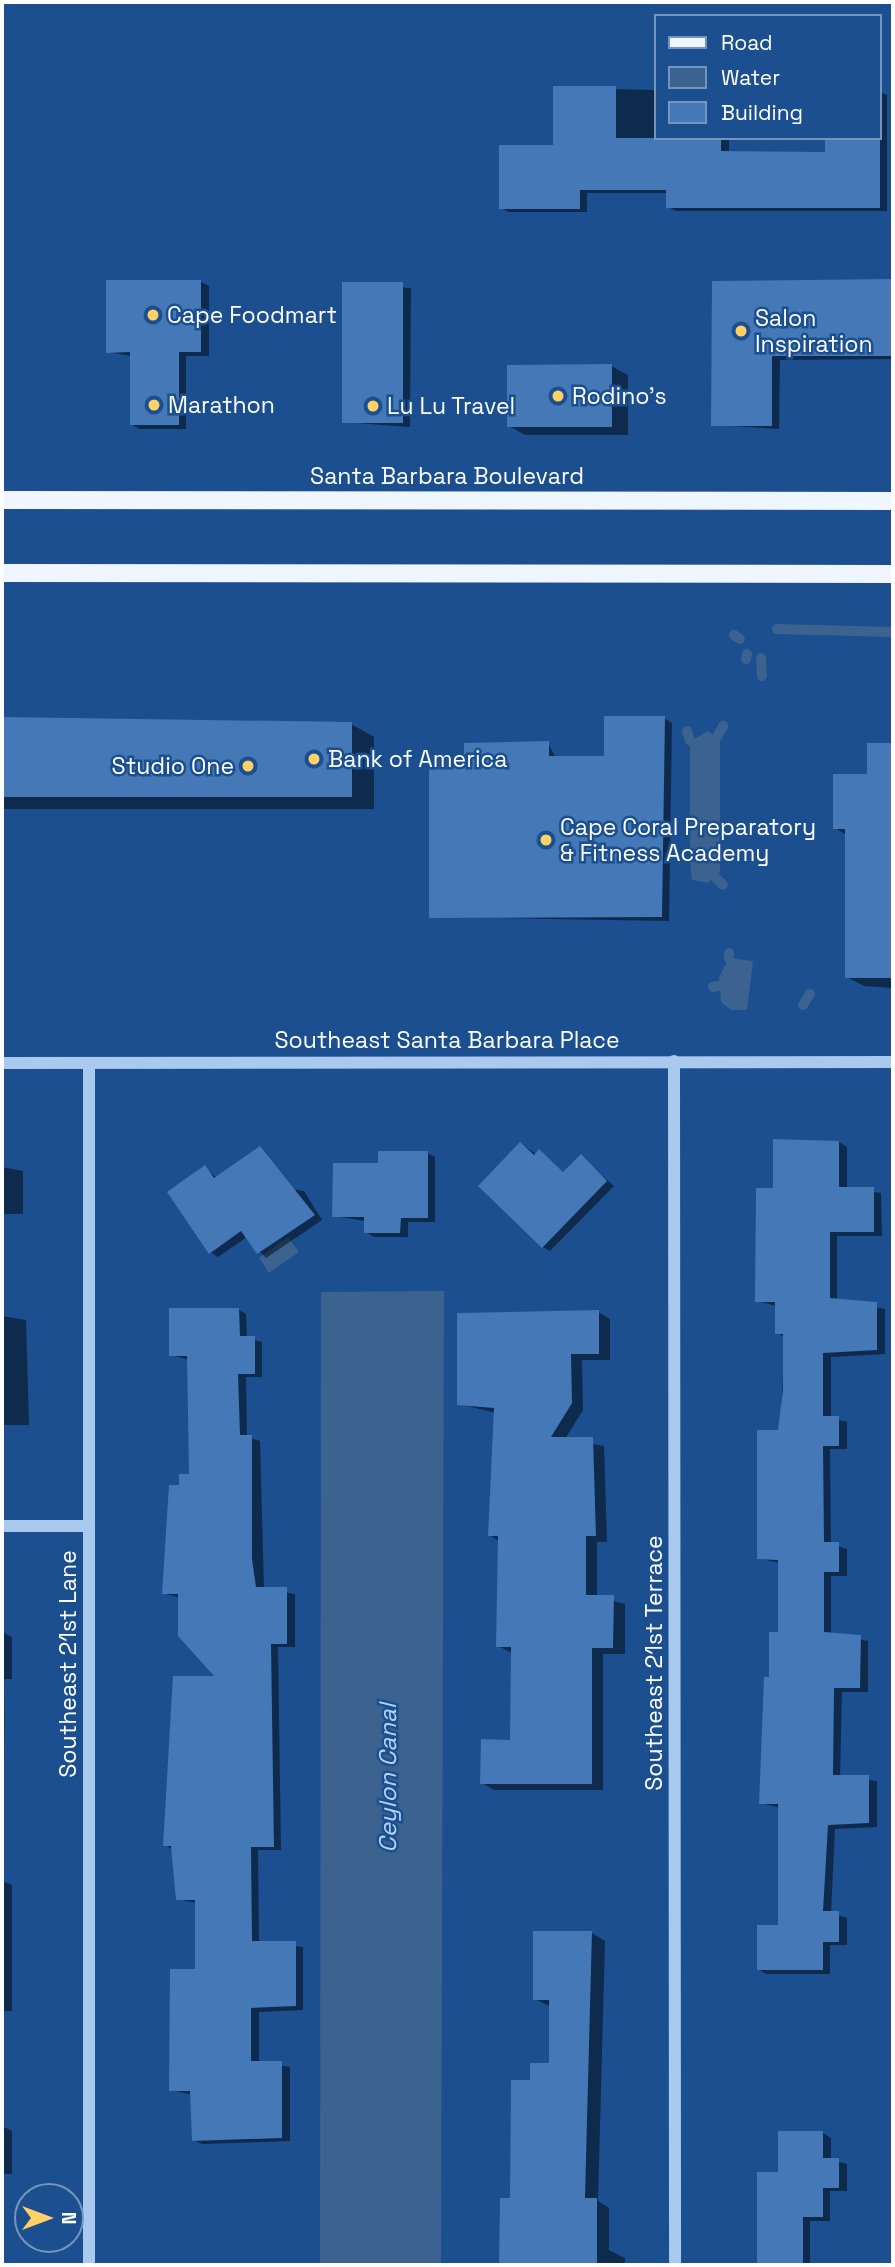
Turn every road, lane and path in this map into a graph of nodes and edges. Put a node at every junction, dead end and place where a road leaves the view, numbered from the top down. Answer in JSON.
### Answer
{"nodes":[{"id":1,"x":2,"y":500,"type":"edge"},
{"id":2,"x":893,"y":501,"type":"edge"},
{"id":3,"x":2,"y":573,"type":"edge"},
{"id":4,"x":893,"y":574,"type":"edge"},
{"id":5,"x":674,"y":1060,"type":"junction"},
{"id":6,"x":893,"y":1062,"type":"edge"},
{"id":7,"x":2,"y":1063,"type":"edge"},
{"id":8,"x":89,"y":1063,"type":"junction"},
{"id":9,"x":2,"y":1526,"type":"edge"},
{"id":10,"x":89,"y":1526,"type":"junction"},
{"id":11,"x":89,"y":2265,"type":"edge"},
{"id":12,"x":675,"y":2265,"type":"edge"}],
"edges":[{"from":1,"to":2,"type":"main road","name":"Santa Barbara Boulevard"},
{"from":3,"to":4,"type":"main road"},
{"from":5,"to":6,"type":"street","name":"Southeast Santa Barbara Place"},
{"from":5,"to":8,"type":"street","name":"Southeast Santa Barbara Place"},
{"from":5,"to":12,"type":"street","name":"Southeast 21st Terrace"},
{"from":7,"to":8,"type":"street","name":"Southeast Santa Barbara Place"},
{"from":8,"to":10,"type":"street","name":"Southeast 21st Lane"},
{"from":9,"to":10,"type":"street"},
{"from":10,"to":11,"type":"street","name":"Southeast 21st Lane"}]}
